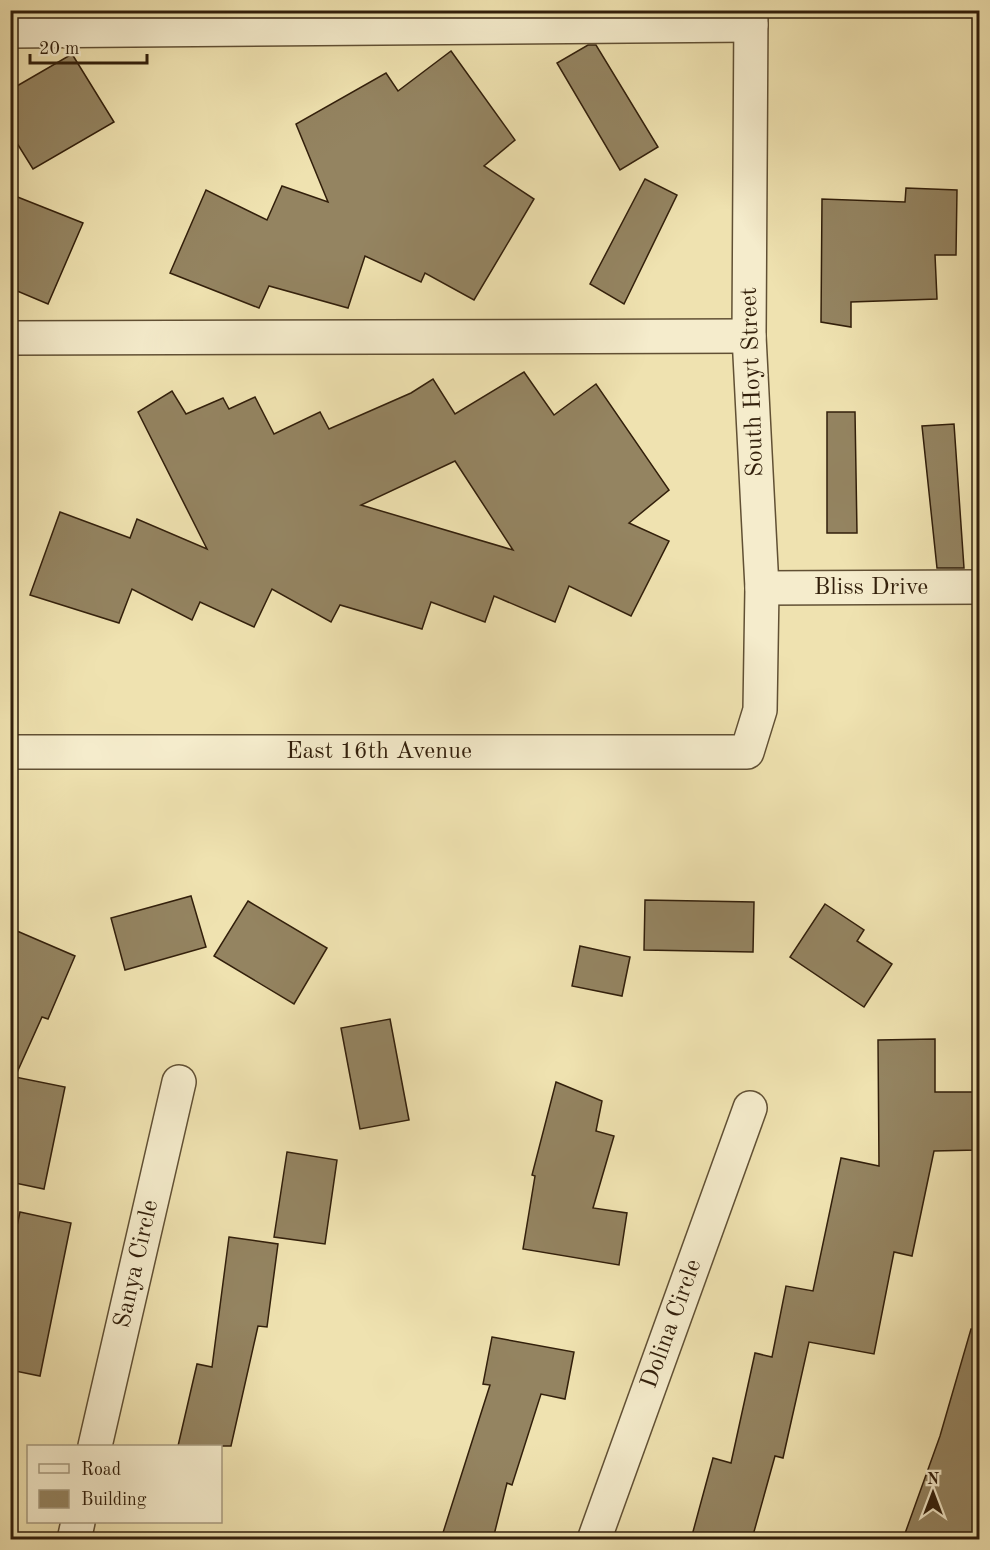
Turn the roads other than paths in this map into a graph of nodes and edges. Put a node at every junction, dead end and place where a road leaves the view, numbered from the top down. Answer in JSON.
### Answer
{"nodes":[{"id":1,"x":751,"y":18,"type":"edge"},
{"id":2,"x":10,"y":31,"type":"edge"},
{"id":3,"x":749,"y":336,"type":"junction"},
{"id":4,"x":10,"y":338,"type":"edge"},
{"id":5,"x":980,"y":587,"type":"edge"},
{"id":6,"x":762,"y":588,"type":"junction"},
{"id":7,"x":10,"y":752,"type":"edge"},
{"id":8,"x":747,"y":752,"type":"joint"},
{"id":9,"x":180,"y":1082,"type":"dead end"},
{"id":10,"x":750,"y":1108,"type":"dead end"},
{"id":11,"x":95,"y":1445,"type":"edge"},
{"id":12,"x":78,"y":1523,"type":"edge"},
{"id":13,"x":74,"y":1539,"type":"edge"},
{"id":14,"x":594,"y":1539,"type":"edge"}],
"edges":[{"from":1,"to":2,"type":"street"},
{"from":1,"to":3,"type":"street","name":"South Hoyt Street"},
{"from":3,"to":4,"type":"street"},
{"from":3,"to":6,"type":"street","name":"South Hoyt Street"},
{"from":5,"to":6,"type":"street","name":"Bliss Drive"},
{"from":6,"to":8,"type":"street","name":"South Hoyt Street"},
{"from":7,"to":8,"type":"street","name":"East 16th Avenue"},
{"from":9,"to":11,"type":"street","name":"Sanya Circle"},
{"from":10,"to":14,"type":"street","name":"Dolina Circle"},
{"from":12,"to":13,"type":"street"}]}
